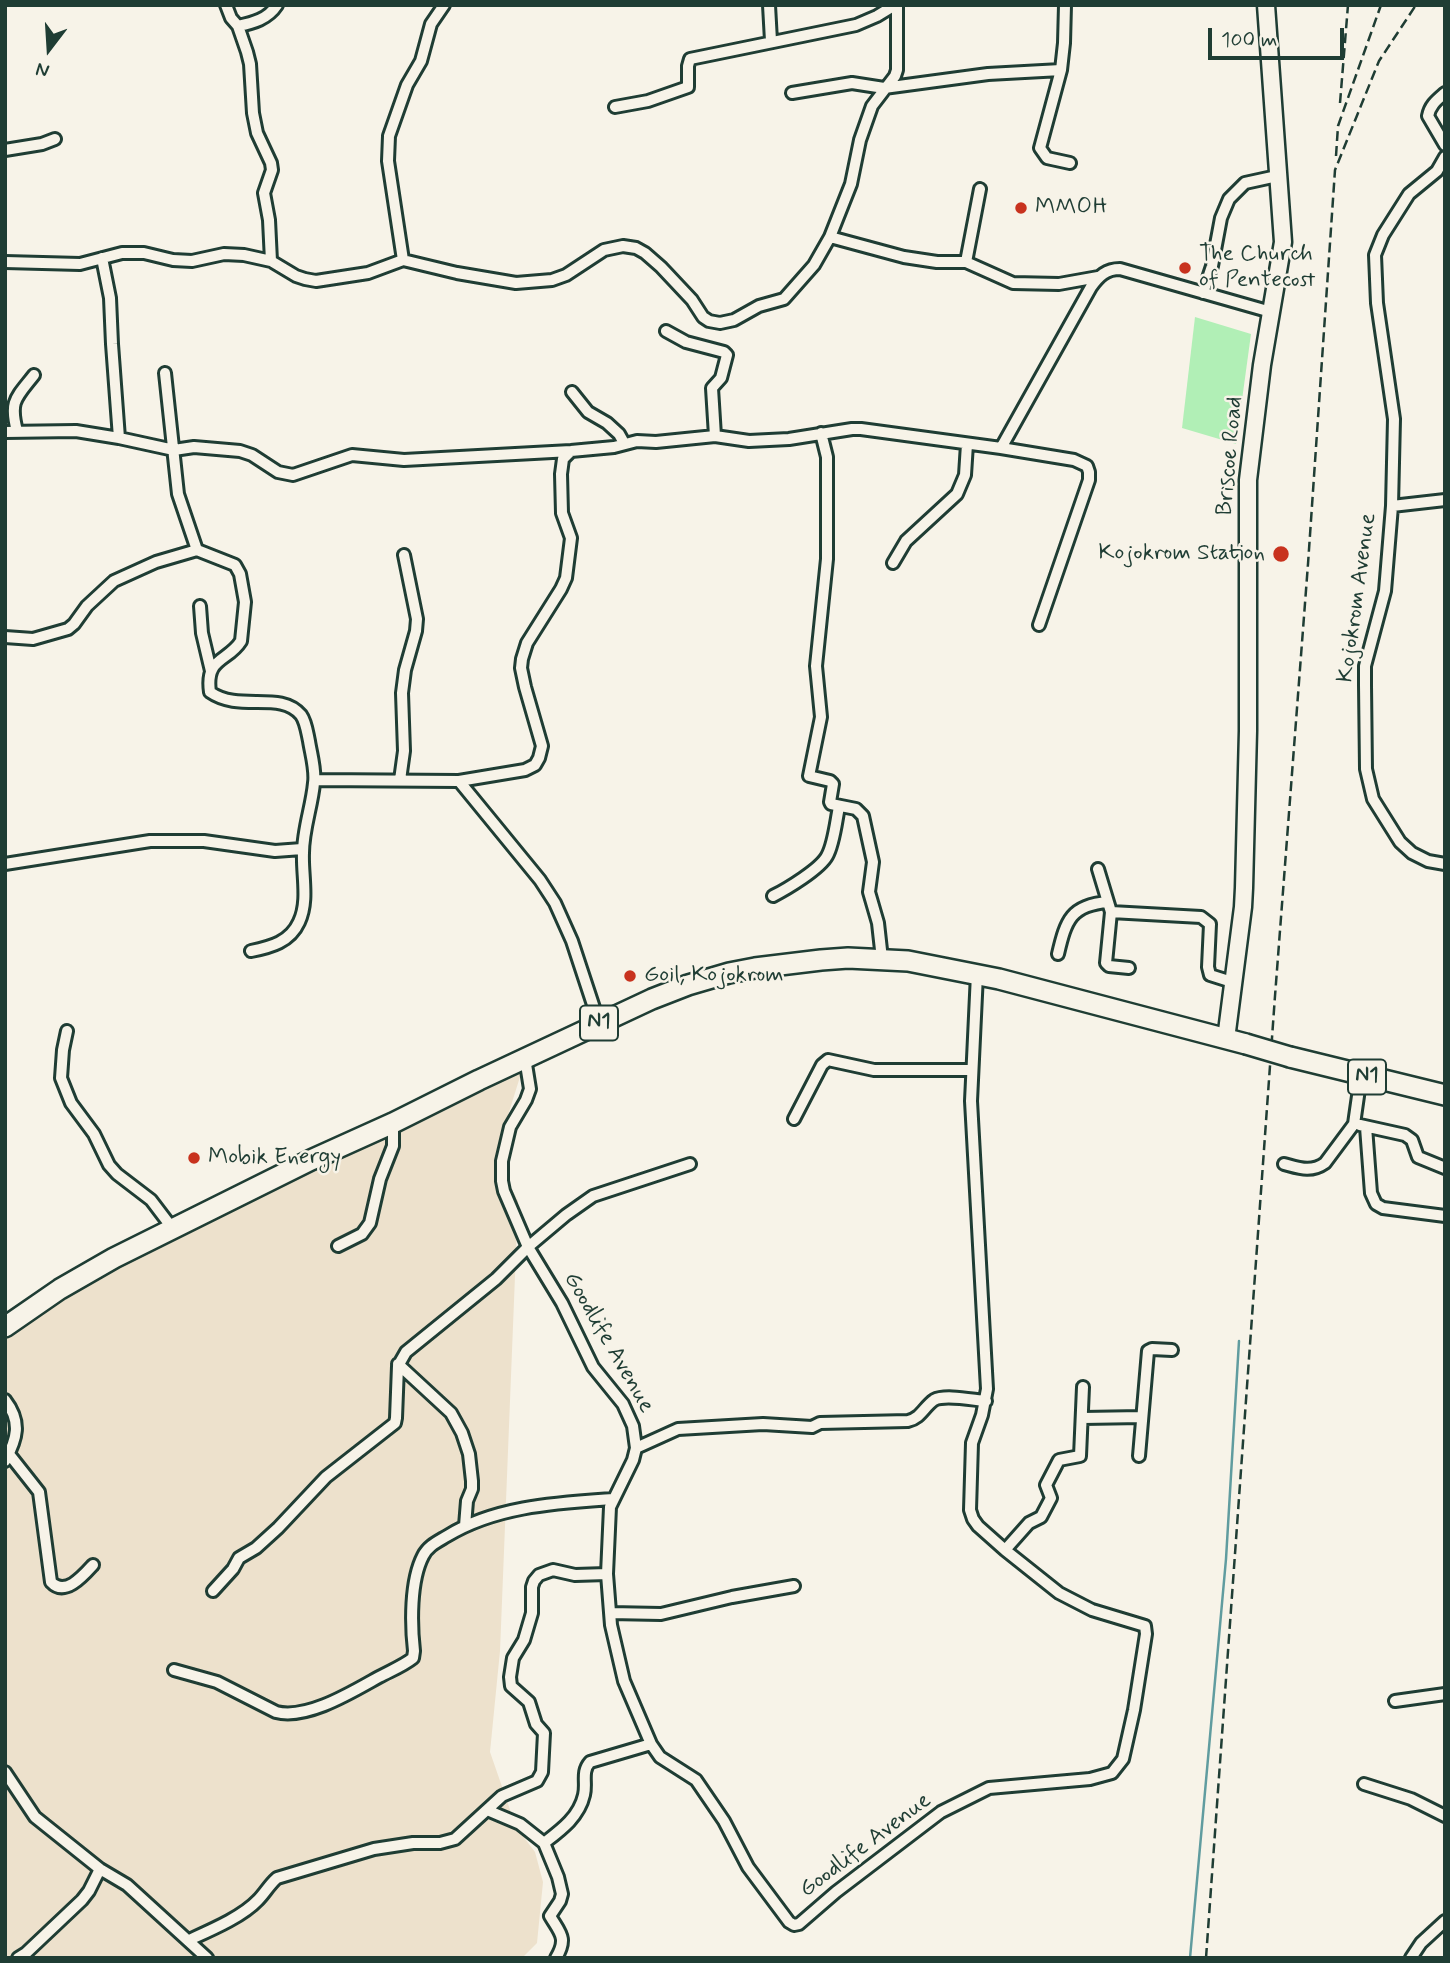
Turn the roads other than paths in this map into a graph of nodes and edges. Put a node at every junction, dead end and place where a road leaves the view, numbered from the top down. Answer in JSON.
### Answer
{"nodes":[{"id":1,"x":226,"y":5,"type":"edge"},
{"id":2,"x":277,"y":5,"type":"edge"},
{"id":3,"x":444,"y":5,"type":"edge"},
{"id":4,"x":769,"y":5,"type":"edge"},
{"id":5,"x":896,"y":5,"type":"edge"},
{"id":6,"x":1065,"y":5,"type":"edge"},
{"id":7,"x":1266,"y":5,"type":"edge"},
{"id":8,"x":238,"y":26,"type":"junction"},
{"id":9,"x":771,"y":41,"type":"junction"},
{"id":10,"x":1061,"y":70,"type":"junction"},
{"id":11,"x":884,"y":88,"type":"junction"},
{"id":12,"x":792,"y":93,"type":"dead end"},
{"id":13,"x":1445,"y":93,"type":"edge"},
{"id":14,"x":615,"y":107,"type":"dead end"},
{"id":15,"x":55,"y":139,"type":"dead end"},
{"id":16,"x":1445,"y":145,"type":"edge"},
{"id":17,"x":5,"y":150,"type":"edge"},
{"id":18,"x":1445,"y":157,"type":"edge"},
{"id":19,"x":1070,"y":163,"type":"dead end"},
{"id":20,"x":1277,"y":176,"type":"junction"},
{"id":21,"x":980,"y":189,"type":"dead end"},
{"id":22,"x":830,"y":237,"type":"junction"},
{"id":23,"x":102,"y":258,"type":"junction"},
{"id":24,"x":402,"y":260,"type":"junction"},
{"id":25,"x":271,"y":261,"type":"junction"},
{"id":26,"x":5,"y":262,"type":"edge"},
{"id":27,"x":966,"y":262,"type":"junction"},
{"id":28,"x":1098,"y":278,"type":"junction"},
{"id":29,"x":1203,"y":293,"type":"junction"},
{"id":30,"x":1271,"y":312,"type":"junction"},
{"id":31,"x":666,"y":331,"type":"dead end"},
{"id":32,"x":165,"y":373,"type":"dead end"},
{"id":33,"x":34,"y":376,"type":"dead end"},
{"id":34,"x":572,"y":392,"type":"dead end"},
{"id":35,"x":11,"y":432,"type":"edge"},
{"id":36,"x":821,"y":433,"type":"junction"},
{"id":37,"x":715,"y":436,"type":"junction"},
{"id":38,"x":119,"y":438,"type":"junction"},
{"id":39,"x":624,"y":443,"type":"junction"},
{"id":40,"x":967,"y":444,"type":"junction"},
{"id":41,"x":1001,"y":448,"type":"junction"},
{"id":42,"x":174,"y":450,"type":"junction"},
{"id":43,"x":571,"y":451,"type":"junction"},
{"id":44,"x":1445,"y":500,"type":"edge"},
{"id":45,"x":1392,"y":506,"type":"junction"},
{"id":46,"x":197,"y":550,"type":"junction"},
{"id":47,"x":404,"y":555,"type":"dead end"},
{"id":48,"x":893,"y":563,"type":"dead end"},
{"id":49,"x":200,"y":607,"type":"dead end"},
{"id":50,"x":1039,"y":625,"type":"dead end"},
{"id":51,"x":5,"y":637,"type":"edge"},
{"id":52,"x":211,"y":671,"type":"junction"},
{"id":53,"x":400,"y":779,"type":"junction"},
{"id":54,"x":315,"y":780,"type":"junction"},
{"id":55,"x":459,"y":781,"type":"junction"},
{"id":56,"x":839,"y":807,"type":"junction"},
{"id":57,"x":302,"y":849,"type":"junction"},
{"id":58,"x":5,"y":864,"type":"edge"},
{"id":59,"x":1445,"y":864,"type":"edge"},
{"id":60,"x":1098,"y":869,"type":"dead end"},
{"id":61,"x":773,"y":896,"type":"dead end"},
{"id":62,"x":1109,"y":907,"type":"junction"},
{"id":63,"x":251,"y":951,"type":"dead end"},
{"id":64,"x":1058,"y":954,"type":"dead end"},
{"id":65,"x":881,"y":959,"type":"junction"},
{"id":66,"x":1129,"y":968,"type":"dead end"},
{"id":67,"x":977,"y":974,"type":"junction"},
{"id":68,"x":1233,"y":982,"type":"junction"},
{"id":69,"x":599,"y":1023,"type":"junction"},
{"id":70,"x":67,"y":1031,"type":"dead end"},
{"id":71,"x":1226,"y":1039,"type":"junction"},
{"id":72,"x":525,"y":1058,"type":"junction"},
{"id":73,"x":972,"y":1070,"type":"junction"},
{"id":74,"x":1361,"y":1075,"type":"junction"},
{"id":75,"x":1445,"y":1095,"type":"edge"},
{"id":76,"x":794,"y":1119,"type":"dead end"},
{"id":77,"x":393,"y":1123,"type":"junction"},
{"id":78,"x":1354,"y":1124,"type":"junction"},
{"id":79,"x":1366,"y":1127,"type":"junction"},
{"id":80,"x":690,"y":1164,"type":"dead end"},
{"id":81,"x":1284,"y":1164,"type":"dead end"},
{"id":82,"x":1445,"y":1168,"type":"edge"},
{"id":83,"x":1445,"y":1216,"type":"edge"},
{"id":84,"x":173,"y":1229,"type":"junction"},
{"id":85,"x":338,"y":1247,"type":"dead end"},
{"id":86,"x":527,"y":1247,"type":"junction"},
{"id":87,"x":5,"y":1326,"type":"edge"},
{"id":88,"x":1172,"y":1350,"type":"dead end"},
{"id":89,"x":398,"y":1364,"type":"junction"},
{"id":90,"x":1083,"y":1387,"type":"dead end"},
{"id":91,"x":5,"y":1400,"type":"edge"},
{"id":92,"x":986,"y":1401,"type":"junction"},
{"id":93,"x":1142,"y":1417,"type":"junction"},
{"id":94,"x":1083,"y":1418,"type":"junction"},
{"id":95,"x":636,"y":1448,"type":"junction"},
{"id":96,"x":1139,"y":1456,"type":"dead end"},
{"id":97,"x":7,"y":1458,"type":"edge"},
{"id":98,"x":613,"y":1499,"type":"junction"},
{"id":99,"x":465,"y":1526,"type":"junction"},
{"id":100,"x":1005,"y":1550,"type":"junction"},
{"id":101,"x":93,"y":1565,"type":"dead end"},
{"id":102,"x":607,"y":1574,"type":"junction"},
{"id":103,"x":794,"y":1586,"type":"dead end"},
{"id":104,"x":213,"y":1591,"type":"dead end"},
{"id":105,"x":610,"y":1613,"type":"junction"},
{"id":106,"x":174,"y":1670,"type":"dead end"},
{"id":107,"x":1445,"y":1694,"type":"edge"},
{"id":108,"x":1395,"y":1701,"type":"dead end"},
{"id":109,"x":651,"y":1744,"type":"junction"},
{"id":110,"x":5,"y":1772,"type":"edge"},
{"id":111,"x":1364,"y":1784,"type":"dead end"},
{"id":112,"x":487,"y":1810,"type":"junction"},
{"id":113,"x":1445,"y":1816,"type":"edge"},
{"id":114,"x":544,"y":1843,"type":"junction"},
{"id":115,"x":100,"y":1869,"type":"junction"},
{"id":116,"x":1443,"y":1925,"type":"edge"},
{"id":117,"x":190,"y":1940,"type":"junction"},
{"id":118,"x":25,"y":1956,"type":"edge"},
{"id":119,"x":207,"y":1958,"type":"edge"},
{"id":120,"x":556,"y":1958,"type":"edge"},
{"id":121,"x":1411,"y":1958,"type":"edge"}],
"edges":[{"from":1,"to":8,"type":"street"},
{"from":2,"to":8,"type":"street"},
{"from":3,"to":24,"type":"street"},
{"from":4,"to":9,"type":"street"},
{"from":5,"to":9,"type":"street"},
{"from":5,"to":11,"type":"street"},
{"from":6,"to":10,"type":"street"},
{"from":7,"to":20,"type":"street","name":"Briscoe Road"},
{"from":8,"to":25,"type":"street"},
{"from":9,"to":14,"type":"street"},
{"from":10,"to":11,"type":"street"},
{"from":10,"to":19,"type":"street"},
{"from":11,"to":12,"type":"street"},
{"from":11,"to":22,"type":"street"},
{"from":13,"to":16,"type":"street"},
{"from":15,"to":17,"type":"street"},
{"from":18,"to":45,"type":"street","name":"Kojokrom Avenue"},
{"from":20,"to":29,"type":"street"},
{"from":20,"to":30,"type":"street","name":"Briscoe Road"},
{"from":21,"to":27,"type":"street"},
{"from":22,"to":24,"type":"street"},
{"from":22,"to":27,"type":"street"},
{"from":23,"to":25,"type":"street"},
{"from":23,"to":26,"type":"street"},
{"from":23,"to":38,"type":"street"},
{"from":24,"to":25,"type":"street"},
{"from":27,"to":28,"type":"street"},
{"from":28,"to":29,"type":"street"},
{"from":28,"to":41,"type":"street"},
{"from":29,"to":30,"type":"street"},
{"from":30,"to":68,"type":"street","name":"Briscoe Road"},
{"from":31,"to":37,"type":"street"},
{"from":32,"to":42,"type":"street"},
{"from":33,"to":35,"type":"street"},
{"from":34,"to":39,"type":"street"},
{"from":35,"to":38,"type":"street"},
{"from":36,"to":37,"type":"street"},
{"from":36,"to":40,"type":"street"},
{"from":36,"to":56,"type":"street"},
{"from":37,"to":39,"type":"street"},
{"from":38,"to":42,"type":"street"},
{"from":39,"to":43,"type":"street"},
{"from":40,"to":41,"type":"street"},
{"from":40,"to":48,"type":"street"},
{"from":41,"to":50,"type":"street"},
{"from":42,"to":43,"type":"street"},
{"from":42,"to":46,"type":"street"},
{"from":43,"to":55,"type":"street"},
{"from":44,"to":45,"type":"street"},
{"from":45,"to":59,"type":"street","name":"Kojokrom Avenue"},
{"from":46,"to":51,"type":"street"},
{"from":46,"to":52,"type":"street"},
{"from":47,"to":53,"type":"street"},
{"from":49,"to":52,"type":"street"},
{"from":52,"to":54,"type":"street"},
{"from":53,"to":54,"type":"street"},
{"from":53,"to":55,"type":"street"},
{"from":54,"to":57,"type":"street"},
{"from":55,"to":69,"type":"street"},
{"from":56,"to":61,"type":"street"},
{"from":56,"to":65,"type":"street"},
{"from":57,"to":58,"type":"street"},
{"from":57,"to":63,"type":"street"},
{"from":60,"to":62,"type":"street"},
{"from":62,"to":64,"type":"street"},
{"from":62,"to":66,"type":"street"},
{"from":62,"to":68,"type":"street"},
{"from":65,"to":67,"type":"highway","number":"N1"},
{"from":65,"to":69,"type":"highway","number":"N1"},
{"from":67,"to":71,"type":"highway","number":"N1"},
{"from":67,"to":73,"type":"street","name":"Goodlife Avenue"},
{"from":68,"to":71,"type":"street","name":"Briscoe Road"},
{"from":69,"to":72,"type":"highway","number":"N1"},
{"from":70,"to":84,"type":"street"},
{"from":71,"to":74,"type":"highway","number":"N1","bridge":true},
{"from":72,"to":77,"type":"highway","number":"N1"},
{"from":72,"to":86,"type":"street","name":"Goodlife Avenue"},
{"from":73,"to":76,"type":"street"},
{"from":73,"to":92,"type":"street","name":"Goodlife Avenue"},
{"from":74,"to":75,"type":"highway","number":"N1"},
{"from":74,"to":78,"type":"street"},
{"from":77,"to":84,"type":"highway","number":"N1"},
{"from":77,"to":85,"type":"street"},
{"from":78,"to":79,"type":"street"},
{"from":78,"to":81,"type":"street"},
{"from":79,"to":82,"type":"street"},
{"from":79,"to":83,"type":"street"},
{"from":80,"to":86,"type":"street"},
{"from":84,"to":87,"type":"highway","number":"N1"},
{"from":86,"to":89,"type":"street"},
{"from":86,"to":95,"type":"street","name":"Goodlife Avenue"},
{"from":88,"to":93,"type":"street"},
{"from":89,"to":99,"type":"street"},
{"from":89,"to":104,"type":"street"},
{"from":90,"to":94,"type":"street"},
{"from":91,"to":97,"type":"street"},
{"from":92,"to":95,"type":"street"},
{"from":92,"to":100,"type":"street","name":"Goodlife Avenue"},
{"from":93,"to":94,"type":"street"},
{"from":93,"to":96,"type":"street"},
{"from":94,"to":100,"type":"street"},
{"from":95,"to":98,"type":"street","name":"Goodlife Avenue"},
{"from":97,"to":101,"type":"street"},
{"from":98,"to":99,"type":"street"},
{"from":98,"to":102,"type":"street","name":"Goodlife Avenue"},
{"from":99,"to":106,"type":"street"},
{"from":100,"to":109,"type":"street","name":"Goodlife Avenue"},
{"from":102,"to":105,"type":"street","name":"Goodlife Avenue"},
{"from":102,"to":112,"type":"street"},
{"from":103,"to":105,"type":"street"},
{"from":105,"to":109,"type":"street","name":"Goodlife Avenue"},
{"from":107,"to":108,"type":"street"},
{"from":109,"to":114,"type":"street"},
{"from":110,"to":115,"type":"street"},
{"from":111,"to":113,"type":"street"},
{"from":112,"to":114,"type":"street"},
{"from":112,"to":117,"type":"street"},
{"from":114,"to":120,"type":"street"},
{"from":115,"to":117,"type":"street"},
{"from":115,"to":118,"type":"street"},
{"from":116,"to":121,"type":"street"},
{"from":117,"to":119,"type":"street"}]}
